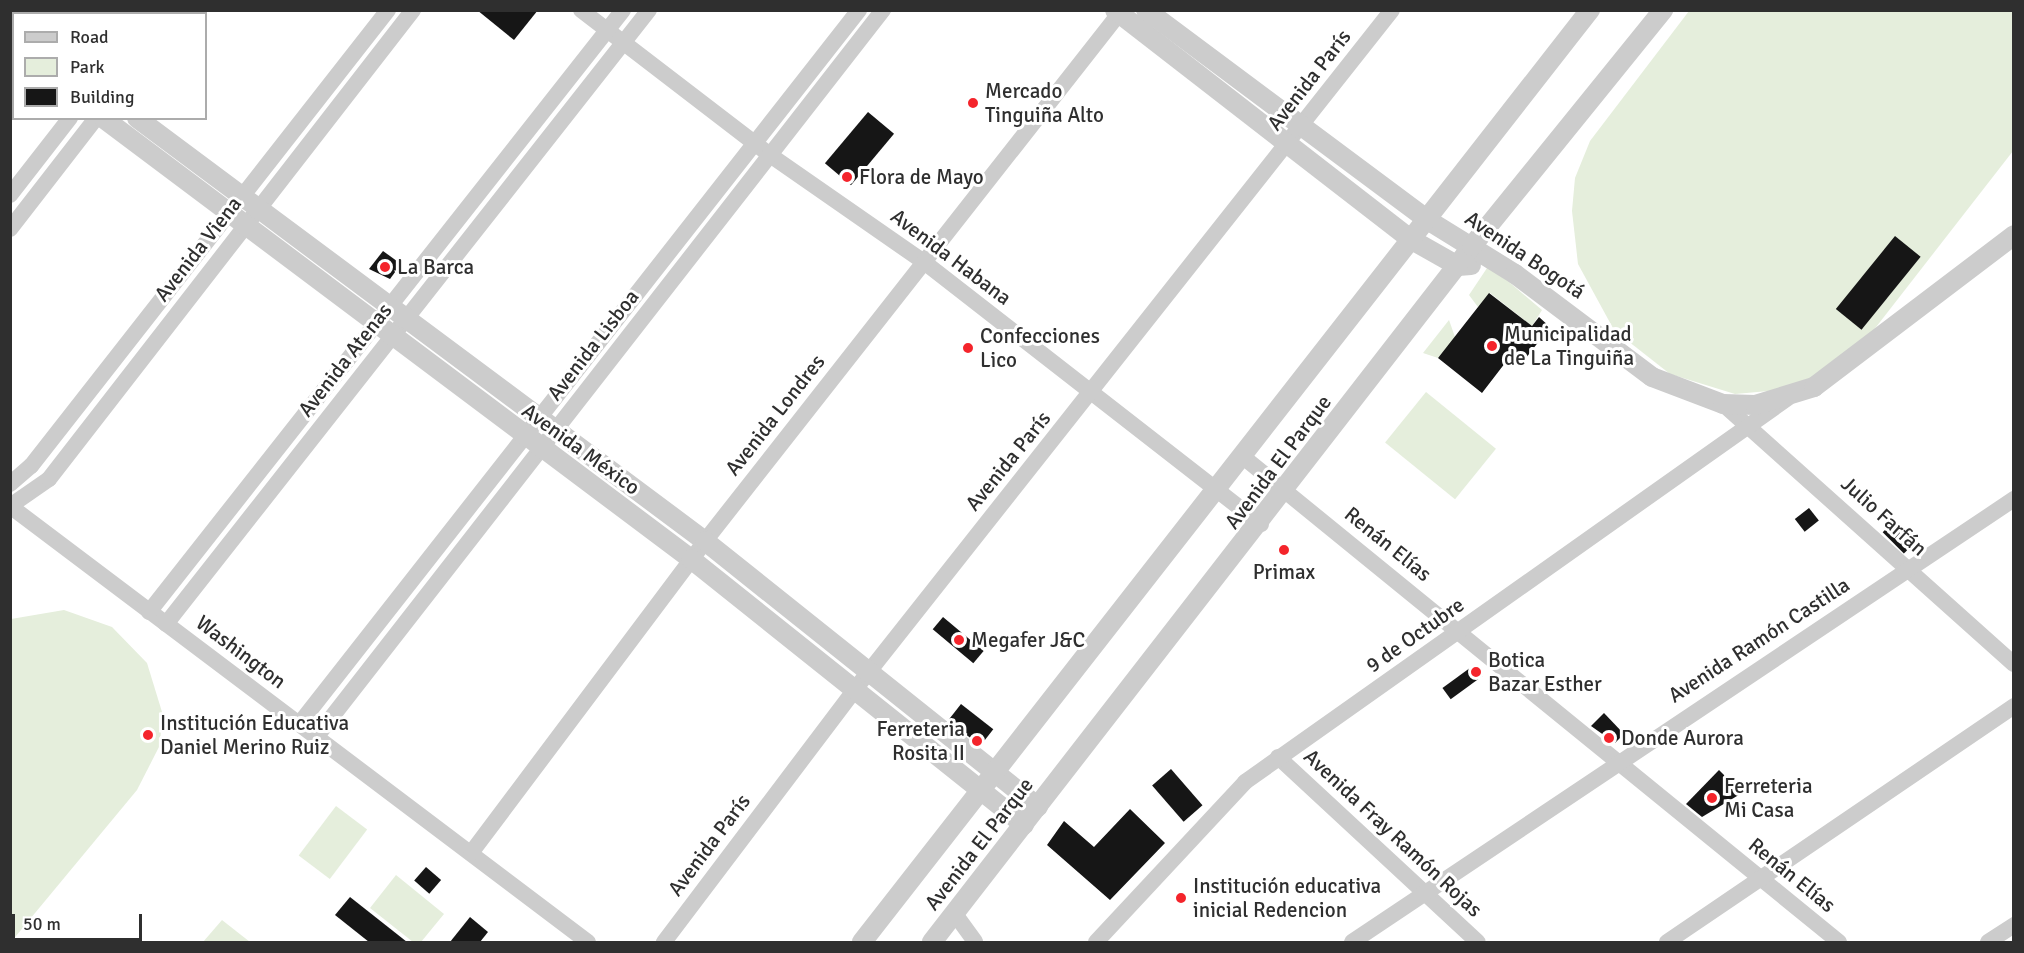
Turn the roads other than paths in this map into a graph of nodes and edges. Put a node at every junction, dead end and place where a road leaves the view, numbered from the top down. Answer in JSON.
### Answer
{"nodes":[{"id":1,"x":388,"y":10,"type":"edge"},
{"id":2,"x":413,"y":10,"type":"edge"},
{"id":3,"x":581,"y":10,"type":"edge"},
{"id":4,"x":623,"y":10,"type":"edge"},
{"id":5,"x":649,"y":10,"type":"edge"},
{"id":6,"x":859,"y":10,"type":"edge"},
{"id":7,"x":883,"y":10,"type":"edge"},
{"id":8,"x":1146,"y":10,"type":"edge"},
{"id":9,"x":1392,"y":10,"type":"edge"},
{"id":10,"x":1590,"y":10,"type":"edge"},
{"id":11,"x":1663,"y":10,"type":"edge"},
{"id":12,"x":1119,"y":12,"type":"edge"},
{"id":13,"x":608,"y":31,"type":"junction"},
{"id":14,"x":623,"y":44,"type":"junction"},
{"id":15,"x":68,"y":120,"type":"edge"},
{"id":16,"x":94,"y":120,"type":"edge"},
{"id":17,"x":106,"y":120,"type":"edge"},
{"id":18,"x":140,"y":120,"type":"edge"},
{"id":19,"x":1294,"y":134,"type":"junction"},
{"id":20,"x":755,"y":144,"type":"junction"},
{"id":21,"x":770,"y":155,"type":"junction"},
{"id":22,"x":10,"y":195,"type":"edge"},
{"id":23,"x":250,"y":202,"type":"junction"},
{"id":24,"x":237,"y":219,"type":"junction"},
{"id":25,"x":1426,"y":219,"type":"junction"},
{"id":26,"x":10,"y":229,"type":"edge"},
{"id":27,"x":2013,"y":235,"type":"edge"},
{"id":28,"x":1407,"y":236,"type":"junction"},
{"id":29,"x":1472,"y":246,"type":"junction"},
{"id":30,"x":924,"y":262,"type":"junction"},
{"id":31,"x":1498,"y":263,"type":"junction"},
{"id":32,"x":1458,"y":266,"type":"junction"},
{"id":33,"x":390,"y":304,"type":"junction"},
{"id":34,"x":407,"y":317,"type":"junction"},
{"id":35,"x":375,"y":325,"type":"junction"},
{"id":36,"x":392,"y":338,"type":"junction"},
{"id":37,"x":1092,"y":392,"type":"junction"},
{"id":38,"x":1789,"y":398,"type":"junction"},
{"id":39,"x":1722,"y":404,"type":"junction"},
{"id":40,"x":538,"y":418,"type":"junction"},
{"id":41,"x":1748,"y":426,"type":"junction"},
{"id":42,"x":555,"y":430,"type":"junction"},
{"id":43,"x":524,"y":437,"type":"junction"},
{"id":44,"x":540,"y":450,"type":"junction"},
{"id":45,"x":1242,"y":456,"type":"junction"},
{"id":46,"x":10,"y":484,"type":"edge"},
{"id":47,"x":1216,"y":487,"type":"junction"},
{"id":48,"x":1286,"y":491,"type":"junction"},
{"id":49,"x":2013,"y":499,"type":"edge"},
{"id":50,"x":11,"y":506,"type":"edge"},
{"id":51,"x":1261,"y":524,"type":"junction"},
{"id":52,"x":705,"y":541,"type":"junction"},
{"id":53,"x":691,"y":559,"type":"junction"},
{"id":54,"x":1909,"y":568,"type":"junction"},
{"id":55,"x":149,"y":612,"type":"junction"},
{"id":56,"x":166,"y":624,"type":"junction"},
{"id":57,"x":1462,"y":631,"type":"junction"},
{"id":58,"x":2013,"y":664,"type":"edge"},
{"id":59,"x":870,"y":670,"type":"junction"},
{"id":60,"x":856,"y":688,"type":"junction"},
{"id":61,"x":2013,"y":706,"type":"edge"},
{"id":62,"x":300,"y":723,"type":"junction"},
{"id":63,"x":317,"y":736,"type":"junction"},
{"id":64,"x":1278,"y":757,"type":"junction"},
{"id":65,"x":1619,"y":760,"type":"junction"},
{"id":66,"x":994,"y":770,"type":"junction"},
{"id":67,"x":980,"y":790,"type":"junction"},
{"id":68,"x":1038,"y":807,"type":"junction"},
{"id":69,"x":1024,"y":825,"type":"junction"},
{"id":70,"x":471,"y":852,"type":"junction"},
{"id":71,"x":1759,"y":879,"type":"junction"},
{"id":72,"x":1426,"y":893,"type":"junction"},
{"id":73,"x":955,"y":914,"type":"junction"},
{"id":74,"x":2013,"y":925,"type":"edge"},
{"id":75,"x":588,"y":942,"type":"edge"},
{"id":76,"x":664,"y":942,"type":"edge"},
{"id":77,"x":862,"y":942,"type":"edge"},
{"id":78,"x":932,"y":942,"type":"edge"},
{"id":79,"x":975,"y":942,"type":"edge"},
{"id":80,"x":1096,"y":942,"type":"edge"},
{"id":81,"x":1352,"y":942,"type":"edge"},
{"id":82,"x":1478,"y":942,"type":"edge"},
{"id":83,"x":1667,"y":942,"type":"edge"},
{"id":84,"x":1839,"y":942,"type":"edge"},
{"id":85,"x":1988,"y":942,"type":"edge"}],
"edges":[{"from":1,"to":23,"type":"street","name":"Avenida Viena"},
{"from":2,"to":23,"type":"street","name":"Avenida Viena"},
{"from":3,"to":13,"type":"street","name":"Avenida Habana"},
{"from":4,"to":13,"type":"street","name":"Avenida Atenas"},
{"from":5,"to":14,"type":"street","name":"Avenida Atenas"},
{"from":6,"to":20,"type":"street","name":"Avenida Lisboa"},
{"from":7,"to":21,"type":"street","name":"Avenida Lisboa"},
{"from":8,"to":19,"type":"street","name":"Avenida Bogotá"},
{"from":9,"to":19,"type":"street","name":"Avenida París"},
{"from":10,"to":25,"type":"street","name":"Avenida El Parque"},
{"from":11,"to":29,"type":"street","name":"Avenida El Parque"},
{"from":12,"to":19,"type":"street","name":"Avenida Bogotá"},
{"from":12,"to":30,"type":"street","name":"Avenida Londres"},
{"from":13,"to":14,"type":"street","name":"Avenida Habana"},
{"from":13,"to":33,"type":"street","name":"Avenida Atenas"},
{"from":14,"to":20,"type":"street","name":"Avenida Habana"},
{"from":14,"to":34,"type":"street","name":"Avenida Atenas"},
{"from":15,"to":22,"type":"street"},
{"from":16,"to":26,"type":"street"},
{"from":17,"to":24,"type":"street","name":"Avenida México"},
{"from":18,"to":23,"type":"street","name":"Avenida México"},
{"from":19,"to":25,"type":"street","name":"Avenida Bogotá"},
{"from":19,"to":28,"type":"street","name":"Avenida Bogotá"},
{"from":19,"to":37,"type":"street","name":"Avenida París"},
{"from":20,"to":21,"type":"street","name":"Avenida Habana"},
{"from":20,"to":40,"type":"street","name":"Avenida Lisboa"},
{"from":21,"to":30,"type":"street","name":"Avenida Habana"},
{"from":21,"to":42,"type":"street","name":"Avenida Lisboa"},
{"from":23,"to":24,"type":"street","name":"Avenida Viena"},
{"from":23,"to":33,"type":"street","name":"Avenida México"},
{"from":24,"to":35,"type":"street","name":"Avenida México"},
{"from":24,"to":46,"type":"street","name":"Avenida Viena"},
{"from":24,"to":50,"type":"street","name":"Avenida Viena"},
{"from":25,"to":28,"type":"street","name":"Avenida El Parque"},
{"from":25,"to":29,"type":"street","name":"Avenida Bogotá"},
{"from":27,"to":38,"type":"street","name":"Avenida Bogotá"},
{"from":28,"to":32,"type":"street","name":"Avenida Bogotá"},
{"from":28,"to":45,"type":"street","name":"Avenida El Parque"},
{"from":29,"to":31,"type":"street","name":"Avenida Bogotá"},
{"from":29,"to":32,"type":"street","name":"Avenida El Parque"},
{"from":30,"to":37,"type":"street","name":"Avenida Habana"},
{"from":30,"to":52,"type":"street","name":"Avenida Londres"},
{"from":31,"to":32,"type":"street"},
{"from":31,"to":39,"type":"street","name":"Avenida Bogotá"},
{"from":32,"to":48,"type":"street","name":"Avenida El Parque"},
{"from":33,"to":34,"type":"street","name":"Avenida México"},
{"from":33,"to":35,"type":"street","name":"Avenida Atenas"},
{"from":34,"to":36,"type":"street","name":"Avenida Atenas"},
{"from":34,"to":40,"type":"street","name":"Avenida México"},
{"from":35,"to":36,"type":"street","name":"Avenida México"},
{"from":35,"to":55,"type":"street","name":"Avenida Atenas"},
{"from":36,"to":43,"type":"street","name":"Avenida México"},
{"from":36,"to":56,"type":"street","name":"Avenida Atenas"},
{"from":37,"to":47,"type":"street","name":"Avenida Habana"},
{"from":37,"to":59,"type":"street","name":"Avenida París"},
{"from":38,"to":39,"type":"street","name":"Avenida Bogotá"},
{"from":38,"to":41,"type":"street","name":"9 de Octubre"},
{"from":39,"to":41,"type":"street","name":"Julio Farfán"},
{"from":40,"to":42,"type":"street","name":"Avenida México"},
{"from":40,"to":43,"type":"street","name":"Avenida Lisboa"},
{"from":41,"to":54,"type":"street","name":"Julio Farfán"},
{"from":41,"to":57,"type":"street","name":"9 de Octubre"},
{"from":42,"to":44,"type":"street","name":"Avenida Lisboa"},
{"from":42,"to":52,"type":"street","name":"Avenida México"},
{"from":43,"to":44,"type":"street","name":"Avenida México"},
{"from":43,"to":62,"type":"street","name":"Avenida Lisboa"},
{"from":44,"to":53,"type":"street","name":"Avenida México"},
{"from":44,"to":63,"type":"street","name":"Avenida Lisboa"},
{"from":45,"to":47,"type":"street","name":"Avenida El Parque"},
{"from":45,"to":48,"type":"street","name":"Renán Elías"},
{"from":47,"to":51,"type":"street","name":"Avenida Habana"},
{"from":47,"to":66,"type":"street","name":"Avenida El Parque"},
{"from":48,"to":51,"type":"street","name":"Avenida El Parque"},
{"from":48,"to":57,"type":"street","name":"Renán Elías"},
{"from":49,"to":54,"type":"street","name":"Avenida Ramón Castilla"},
{"from":50,"to":55,"type":"street","name":"Washington"},
{"from":51,"to":68,"type":"street","name":"Avenida El Parque"},
{"from":52,"to":53,"type":"street","name":"Avenida Londres"},
{"from":52,"to":59,"type":"street","name":"Avenida México"},
{"from":53,"to":60,"type":"street","name":"Avenida México"},
{"from":53,"to":70,"type":"street","name":"Avenida Londres"},
{"from":54,"to":58,"type":"street","name":"Julio Farfán"},
{"from":54,"to":65,"type":"street","name":"Avenida Ramón Castilla"},
{"from":55,"to":56,"type":"street","name":"Washington"},
{"from":56,"to":62,"type":"street","name":"Washington"},
{"from":57,"to":64,"type":"street","name":"9 de Octubre"},
{"from":57,"to":65,"type":"street","name":"Renán Elías"},
{"from":59,"to":60,"type":"street","name":"Avenida París"},
{"from":59,"to":66,"type":"street","name":"Avenida México"},
{"from":60,"to":67,"type":"street","name":"Avenida México"},
{"from":60,"to":76,"type":"street","name":"Avenida París"},
{"from":61,"to":71,"type":"street"},
{"from":62,"to":63,"type":"street","name":"Washington"},
{"from":63,"to":70,"type":"street","name":"Washington"},
{"from":64,"to":72,"type":"street","name":"Avenida Fray Ramón Rojas"},
{"from":64,"to":80,"type":"street","name":"9 de Octubre"},
{"from":65,"to":71,"type":"street","name":"Renán Elías"},
{"from":65,"to":72,"type":"street","name":"Avenida Ramón Castilla"},
{"from":66,"to":67,"type":"street","name":"Avenida El Parque"},
{"from":66,"to":68,"type":"street","name":"Avenida México"},
{"from":67,"to":69,"type":"street","name":"Avenida México"},
{"from":67,"to":77,"type":"street","name":"Avenida El Parque"},
{"from":68,"to":69,"type":"street","name":"Avenida El Parque"},
{"from":69,"to":73,"type":"street","name":"Avenida El Parque"},
{"from":70,"to":75,"type":"street","name":"Washington"},
{"from":71,"to":83,"type":"street"},
{"from":71,"to":84,"type":"street","name":"Renán Elías"},
{"from":72,"to":81,"type":"street","name":"Avenida Ramón Castilla"},
{"from":72,"to":82,"type":"street","name":"Avenida Fray Ramón Rojas"},
{"from":73,"to":78,"type":"street","name":"Avenida El Parque"},
{"from":73,"to":79,"type":"street"},
{"from":74,"to":85,"type":"street"}]}
